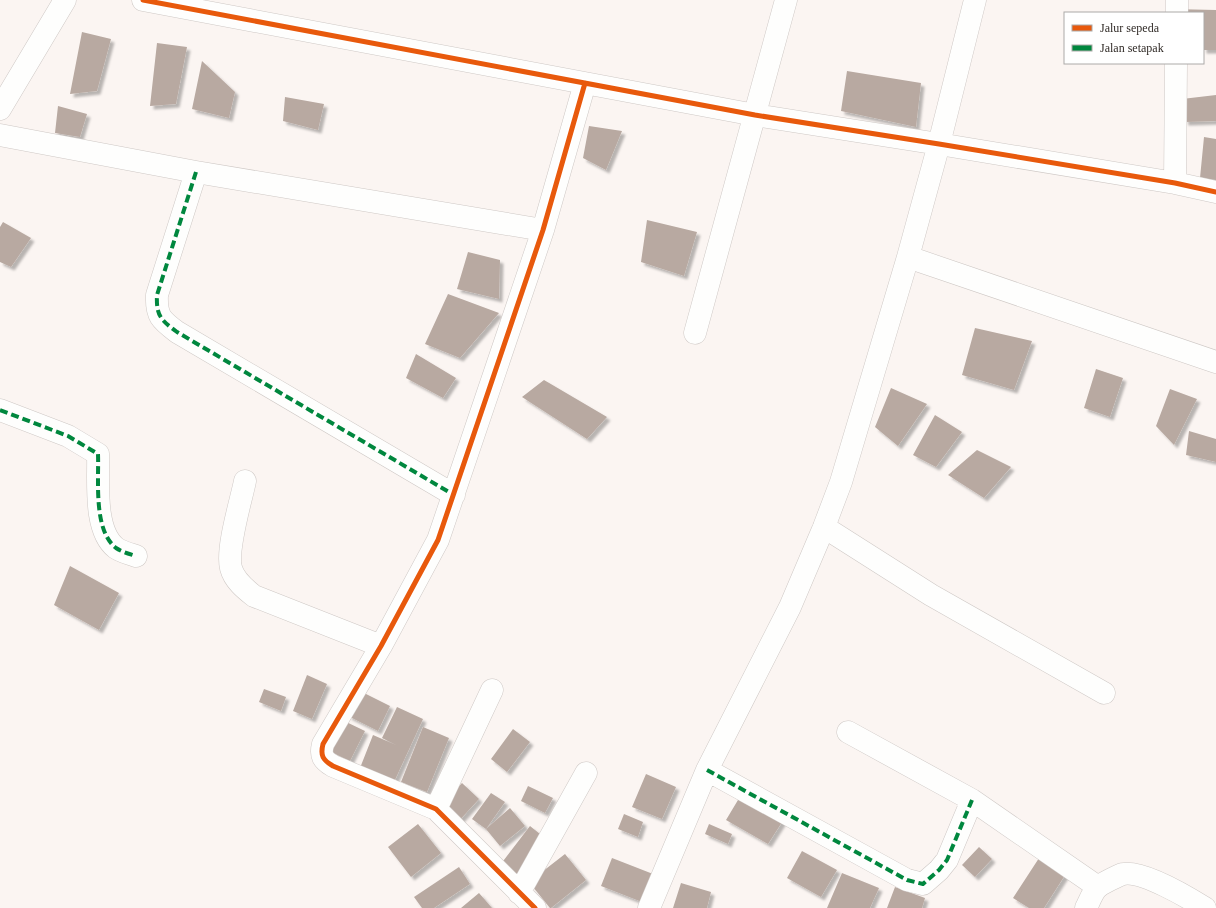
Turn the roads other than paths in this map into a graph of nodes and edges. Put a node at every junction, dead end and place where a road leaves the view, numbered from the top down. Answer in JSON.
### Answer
{"nodes":[{"id":1,"x":65,"y":0,"type":"edge"},
{"id":2,"x":143,"y":0,"type":"edge"},
{"id":3,"x":786,"y":0,"type":"edge"},
{"id":4,"x":975,"y":0,"type":"edge"},
{"id":5,"x":1177,"y":0,"type":"edge"},
{"id":6,"x":1177,"y":12,"type":"edge"},
{"id":7,"x":1176,"y":64,"type":"edge"},
{"id":8,"x":586,"y":83,"type":"junction"},
{"id":9,"x":0,"y":109,"type":"edge"},
{"id":10,"x":755,"y":115,"type":"junction"},
{"id":11,"x":0,"y":135,"type":"edge"},
{"id":12,"x":939,"y":144,"type":"junction"},
{"id":13,"x":196,"y":172,"type":"junction"},
{"id":14,"x":1175,"y":183,"type":"junction"},
{"id":15,"x":1216,"y":192,"type":"edge"},
{"id":16,"x":543,"y":230,"type":"junction"},
{"id":17,"x":908,"y":257,"type":"junction"},
{"id":18,"x":695,"y":333,"type":"dead end"},
{"id":19,"x":1216,"y":362,"type":"edge"},
{"id":20,"x":0,"y":410,"type":"edge"},
{"id":21,"x":246,"y":480,"type":"dead end"},
{"id":22,"x":454,"y":495,"type":"junction"},
{"id":23,"x":824,"y":527,"type":"junction"},
{"id":24,"x":136,"y":556,"type":"dead end"},
{"id":25,"x":381,"y":646,"type":"junction"},
{"id":26,"x":492,"y":690,"type":"dead end"},
{"id":27,"x":1104,"y":694,"type":"dead end"},
{"id":28,"x":848,"y":732,"type":"dead end"},
{"id":29,"x":707,"y":770,"type":"junction"},
{"id":30,"x":586,"y":773,"type":"dead end"},
{"id":31,"x":972,"y":800,"type":"junction"},
{"id":32,"x":436,"y":810,"type":"junction"},
{"id":33,"x":1098,"y":887,"type":"junction"},
{"id":34,"x":519,"y":892,"type":"junction"},
{"id":35,"x":535,"y":908,"type":"edge"},
{"id":36,"x":649,"y":908,"type":"edge"},
{"id":37,"x":1086,"y":908,"type":"edge"},
{"id":38,"x":1206,"y":908,"type":"edge"}],
"edges":[{"from":1,"to":9,"type":"street"},
{"from":2,"to":8,"type":"street"},
{"from":3,"to":10,"type":"street"},
{"from":4,"to":12,"type":"street"},
{"from":5,"to":6,"type":"street"},
{"from":7,"to":14,"type":"street"},
{"from":8,"to":10,"type":"street"},
{"from":8,"to":16,"type":"street"},
{"from":10,"to":12,"type":"street"},
{"from":10,"to":18,"type":"street"},
{"from":11,"to":13,"type":"street"},
{"from":12,"to":14,"type":"street"},
{"from":12,"to":17,"type":"street"},
{"from":13,"to":16,"type":"street"},
{"from":13,"to":22,"type":"street"},
{"from":14,"to":15,"type":"street"},
{"from":16,"to":22,"type":"street"},
{"from":17,"to":19,"type":"street"},
{"from":17,"to":23,"type":"street"},
{"from":20,"to":24,"type":"street"},
{"from":21,"to":25,"type":"street"},
{"from":22,"to":25,"type":"street"},
{"from":23,"to":27,"type":"street"},
{"from":23,"to":29,"type":"street"},
{"from":25,"to":32,"type":"street"},
{"from":26,"to":32,"type":"street"},
{"from":28,"to":31,"type":"street"},
{"from":29,"to":31,"type":"street"},
{"from":29,"to":36,"type":"street"},
{"from":30,"to":34,"type":"street"},
{"from":31,"to":33,"type":"street"},
{"from":32,"to":34,"type":"street"},
{"from":33,"to":37,"type":"street"},
{"from":33,"to":38,"type":"street"},
{"from":34,"to":35,"type":"street"}]}
